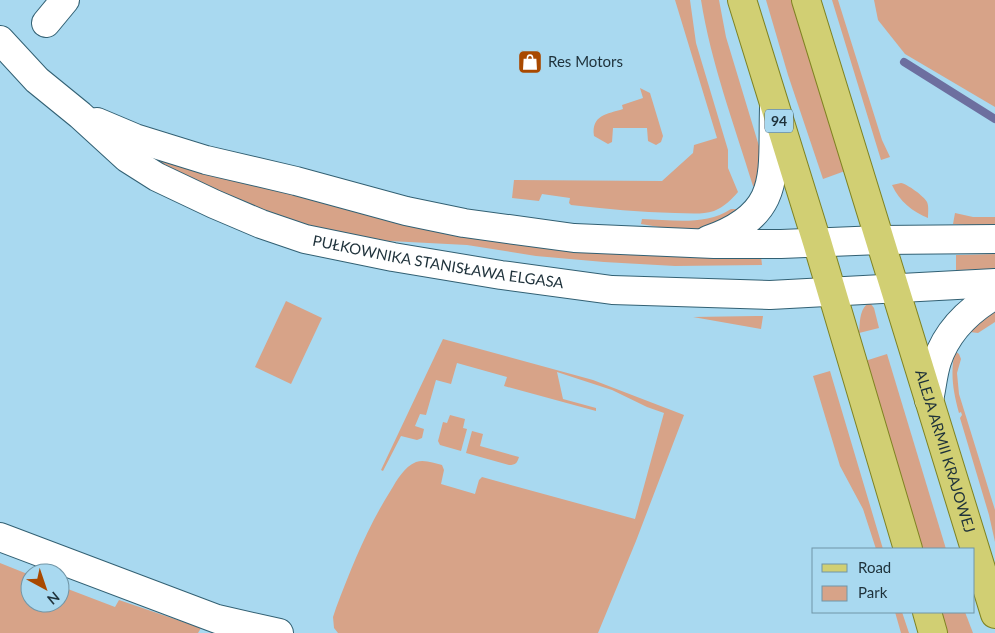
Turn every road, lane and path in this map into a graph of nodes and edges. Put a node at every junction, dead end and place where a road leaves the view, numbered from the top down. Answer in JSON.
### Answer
{"nodes":[{"id":1,"x":65,"y":0,"type":"edge"},
{"id":2,"x":742,"y":0,"type":"edge"},
{"id":3,"x":806,"y":0,"type":"edge"},
{"id":4,"x":46,"y":23,"type":"dead end"},
{"id":5,"x":0,"y":40,"type":"edge"},
{"id":6,"x":774,"y":106,"type":"junction"},
{"id":7,"x":80,"y":115,"type":"junction"},
{"id":8,"x":995,"y":239,"type":"edge"},
{"id":9,"x":880,"y":240,"type":"junction"},
{"id":10,"x":817,"y":242,"type":"junction"},
{"id":11,"x":698,"y":244,"type":"junction"},
{"id":12,"x":995,"y":283,"type":"edge"},
{"id":13,"x":895,"y":288,"type":"junction"},
{"id":14,"x":831,"y":292,"type":"junction"},
{"id":15,"x":995,"y":295,"type":"edge"},
{"id":16,"x":929,"y":400,"type":"junction"},
{"id":17,"x":0,"y":537,"type":"edge"},
{"id":18,"x":908,"y":548,"type":"edge"},
{"id":19,"x":975,"y":548,"type":"edge"},
{"id":20,"x":975,"y":549,"type":"edge"},
{"id":21,"x":927,"y":613,"type":"edge"},
{"id":22,"x":995,"y":614,"type":"edge"},
{"id":23,"x":279,"y":633,"type":"edge"},
{"id":24,"x":933,"y":633,"type":"edge"}],
"edges":[{"from":1,"to":4,"type":"street"},
{"from":2,"to":6,"type":"main road","number":"94"},
{"from":3,"to":9,"type":"main road","name":"ALEJA ARMII KRAJOWEJ"},
{"from":5,"to":7,"type":"street","name":"PUŁKOWNIKA STANISŁAWA ELGASA"},
{"from":6,"to":10,"type":"main road","number":"94"},
{"from":6,"to":11,"type":"street"},
{"from":7,"to":11,"type":"street","name":"PUŁKOWNIKA STANISŁAWA ELGASA"},
{"from":7,"to":14,"type":"street","name":"PUŁKOWNIKA STANISŁAWA ELGASA"},
{"from":8,"to":9,"type":"street"},
{"from":9,"to":10,"type":"street"},
{"from":9,"to":13,"type":"main road","name":"ALEJA ARMII KRAJOWEJ"},
{"from":10,"to":11,"type":"street","name":"PUŁKOWNIKA STANISŁAWA ELGASA"},
{"from":10,"to":14,"type":"main road","number":"94"},
{"from":12,"to":13,"type":"street"},
{"from":13,"to":14,"type":"street"},
{"from":13,"to":16,"type":"main road","name":"ALEJA ARMII KRAJOWEJ"},
{"from":14,"to":18,"type":"main road","number":"94"},
{"from":15,"to":16,"type":"street"},
{"from":16,"to":19,"type":"main road","name":"ALEJA ARMII KRAJOWEJ"},
{"from":17,"to":23,"type":"street"},
{"from":20,"to":22,"type":"main road","name":"ALEJA ARMII KRAJOWEJ"},
{"from":21,"to":24,"type":"main road"}]}
